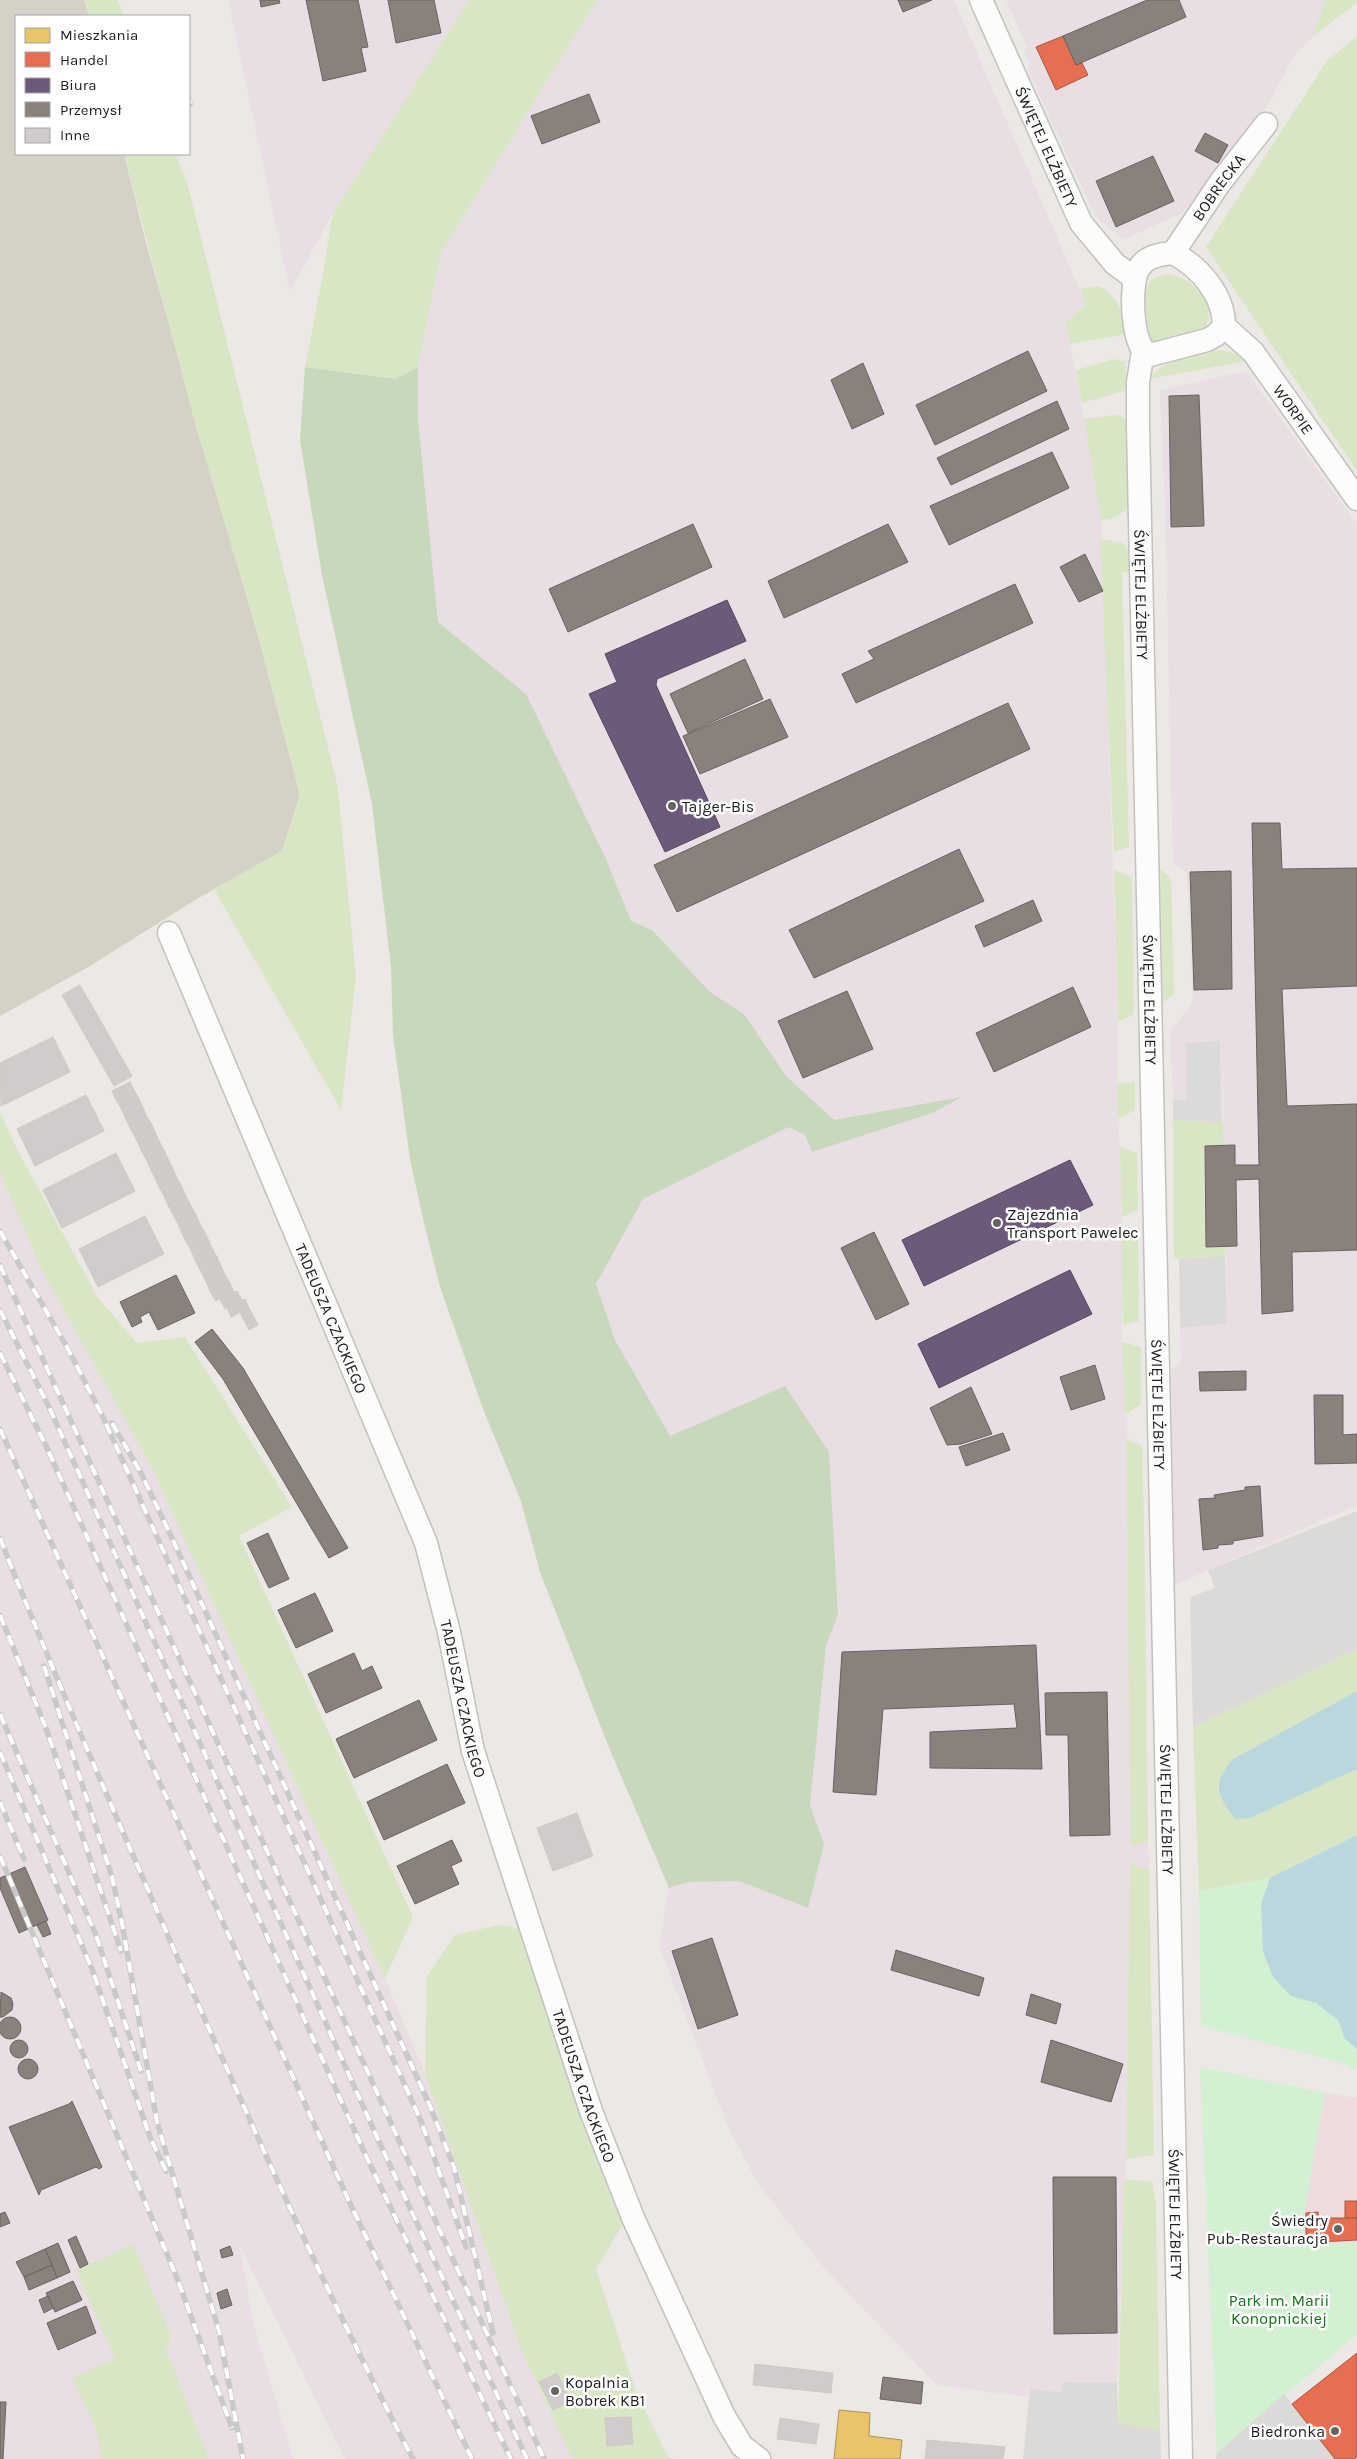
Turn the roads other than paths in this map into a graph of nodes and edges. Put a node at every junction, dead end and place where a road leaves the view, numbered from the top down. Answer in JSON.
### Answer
{"nodes":[{"id":1,"x":981,"y":0,"type":"edge"},
{"id":2,"x":1266,"y":124,"type":"dead end"},
{"id":3,"x":1174,"y":253,"type":"junction"},
{"id":4,"x":1134,"y":278,"type":"junction"},
{"id":5,"x":1224,"y":326,"type":"junction"},
{"id":6,"x":1143,"y":351,"type":"junction"},
{"id":7,"x":1357,"y":499,"type":"edge"},
{"id":8,"x":169,"y":933,"type":"dead end"},
{"id":9,"x":759,"y":2459,"type":"edge"},
{"id":10,"x":1181,"y":2459,"type":"edge"}],
"edges":[{"from":1,"to":4,"type":"street","name":"ŚWIĘTEJ ELŻBIETY"},
{"from":2,"to":3,"type":"street","name":"BOBRECKA"},
{"from":3,"to":4,"type":"street"},
{"from":3,"to":5,"type":"street"},
{"from":4,"to":6,"type":"street"},
{"from":5,"to":6,"type":"street"},
{"from":5,"to":7,"type":"street","name":"WORPIE"},
{"from":6,"to":10,"type":"street","name":"ŚWIĘTEJ ELŻBIETY"},
{"from":8,"to":9,"type":"street","name":"TADEUSZA CZACKIEGO"}]}
